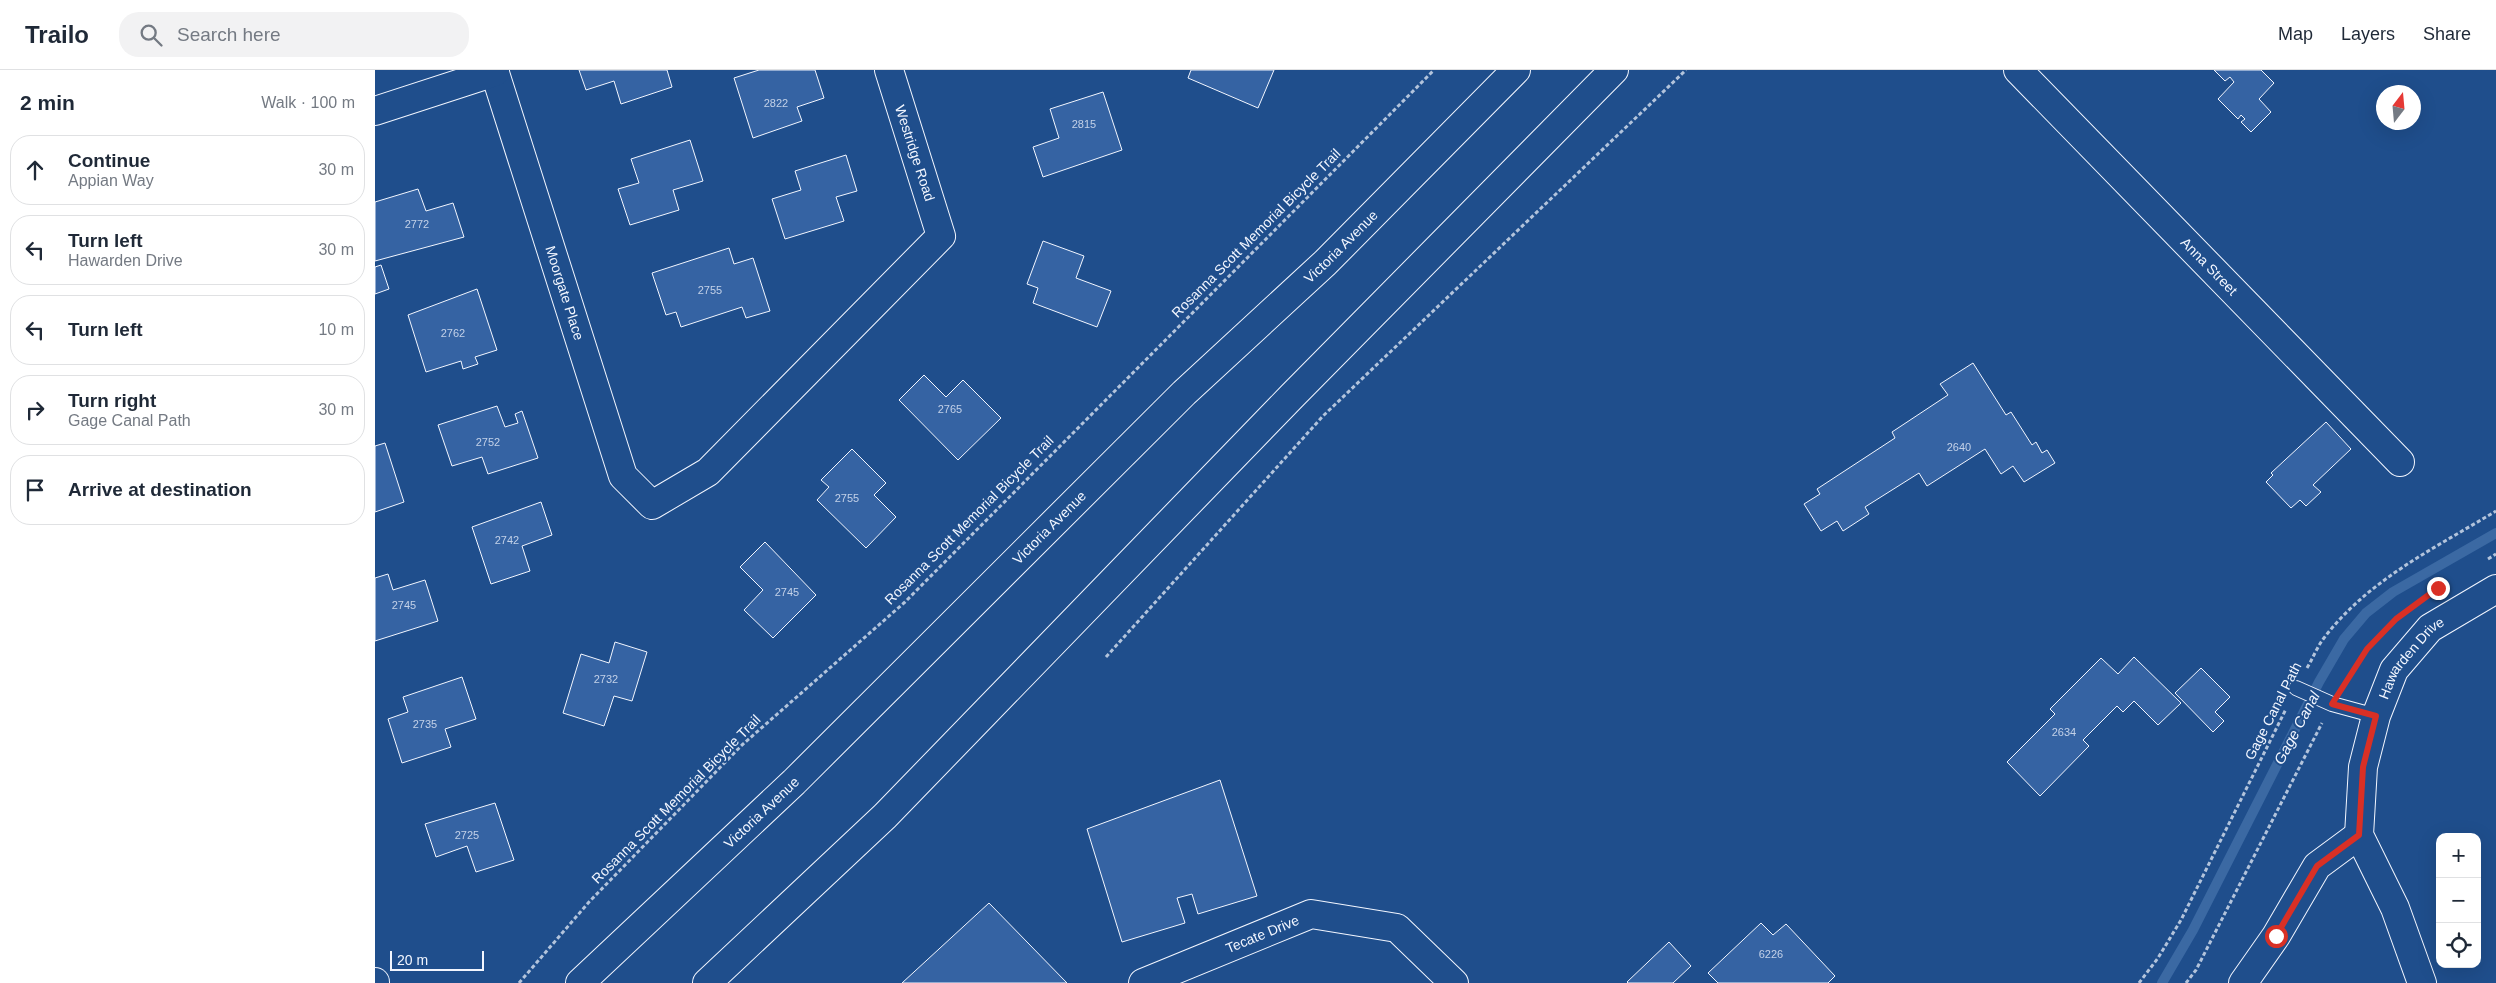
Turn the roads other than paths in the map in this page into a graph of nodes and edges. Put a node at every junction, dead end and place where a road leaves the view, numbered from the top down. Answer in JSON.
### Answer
{"nodes":[{"id":1,"x":889,"y":70,"type":"edge"},
{"id":2,"x":1516,"y":70,"type":"edge"},
{"id":3,"x":1614,"y":70,"type":"edge"},
{"id":4,"x":2018,"y":70,"type":"edge"},
{"id":5,"x":494,"y":71,"type":"edge"},
{"id":6,"x":375,"y":111,"type":"edge"},
{"id":7,"x":2400,"y":462,"type":"dead end"},
{"id":8,"x":652,"y":505,"type":"joint"},
{"id":9,"x":2496,"y":589,"type":"edge"},
{"id":10,"x":2296,"y":688,"type":"road end"},
{"id":11,"x":2376,"y":716,"type":"junction"},
{"id":12,"x":2359,"y":835,"type":"junction"},
{"id":13,"x":580,"y":983,"type":"edge"},
{"id":14,"x":707,"y":983,"type":"edge"},
{"id":15,"x":1143,"y":983,"type":"edge"},
{"id":16,"x":1454,"y":983,"type":"edge"},
{"id":17,"x":2243,"y":983,"type":"edge"},
{"id":18,"x":2422,"y":983,"type":"edge"}],
"edges":[{"from":1,"to":8,"type":"street","name":"Westridge Road"},
{"from":2,"to":13,"type":"street","name":"Victoria Avenue"},
{"from":3,"to":14,"type":"street"},
{"from":4,"to":7,"type":"street","name":"Anna Street"},
{"from":5,"to":6,"type":"street"},
{"from":5,"to":8,"type":"street","name":"Moorgate Place"},
{"from":9,"to":11,"type":"street","name":"Hawarden Drive"},
{"from":10,"to":11,"type":"lane"},
{"from":11,"to":12,"type":"street","name":"Hawarden Drive"},
{"from":12,"to":17,"type":"street"},
{"from":12,"to":18,"type":"street","name":"Hawarden Drive"},
{"from":15,"to":16,"type":"street","name":"Tecate Drive"}]}
